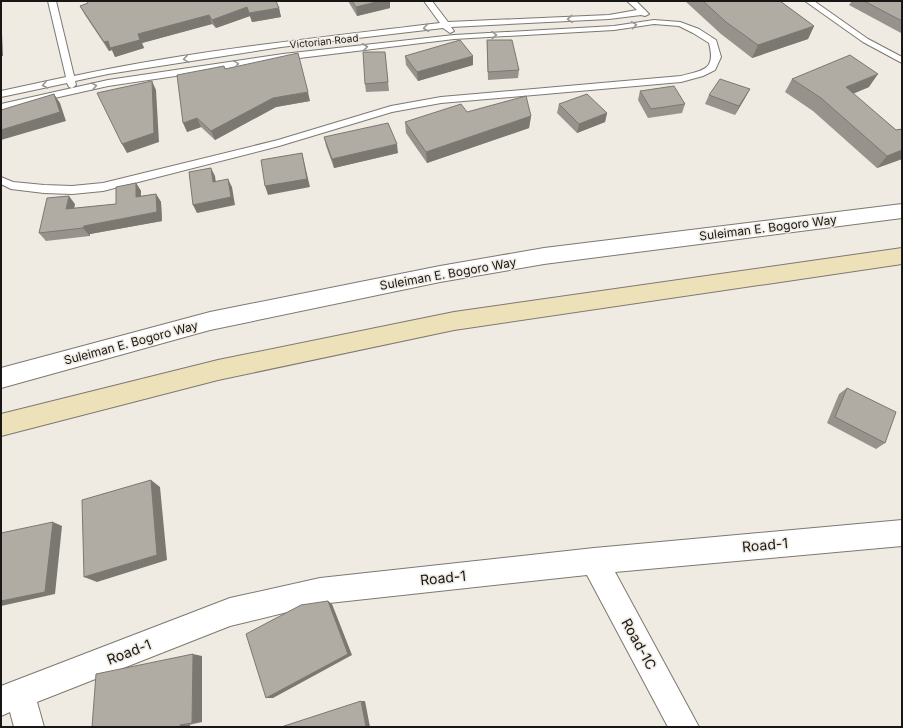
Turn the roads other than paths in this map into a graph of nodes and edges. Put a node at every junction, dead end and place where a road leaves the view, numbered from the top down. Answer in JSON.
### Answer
{"nodes":[{"id":1,"x":52,"y":1,"type":"edge"},
{"id":2,"x":428,"y":1,"type":"edge"},
{"id":3,"x":631,"y":1,"type":"edge"},
{"id":4,"x":809,"y":1,"type":"edge"},
{"id":5,"x":642,"y":12,"type":"junction"},
{"id":6,"x":654,"y":22,"type":"junction"},
{"id":7,"x":446,"y":25,"type":"junction"},
{"id":8,"x":454,"y":37,"type":"junction"},
{"id":9,"x":902,"y":60,"type":"edge"},
{"id":10,"x":69,"y":79,"type":"junction"},
{"id":11,"x":74,"y":91,"type":"junction"},
{"id":12,"x":1,"y":94,"type":"edge"},
{"id":13,"x":1,"y":107,"type":"edge"},
{"id":14,"x":1,"y":180,"type":"edge"},
{"id":15,"x":902,"y":211,"type":"edge"},
{"id":16,"x":902,"y":256,"type":"edge"},
{"id":17,"x":1,"y":378,"type":"edge"},
{"id":18,"x":1,"y":425,"type":"edge"},
{"id":19,"x":902,"y":533,"type":"edge"},
{"id":20,"x":594,"y":562,"type":"junction"},
{"id":21,"x":11,"y":698,"type":"edge"},
{"id":22,"x":29,"y":727,"type":"edge"},
{"id":23,"x":684,"y":727,"type":"edge"}],
"edges":[{"from":1,"to":10,"type":"lane"},
{"from":2,"to":7,"type":"lane"},
{"from":3,"to":5,"type":"lane"},
{"from":4,"to":9,"type":"lane"},
{"from":5,"to":6,"type":"lane"},
{"from":5,"to":7,"type":"lane","name":"Victorian Road","one_way":true},
{"from":8,"to":6,"type":"lane","name":"Victorian Road","one_way":true},
{"from":6,"to":14,"type":"lane","name":"Victorian Road"},
{"from":7,"to":8,"type":"lane"},
{"from":7,"to":10,"type":"lane","name":"Victorian Road","one_way":true},
{"from":11,"to":8,"type":"lane","name":"Victorian Road","one_way":true},
{"from":10,"to":11,"type":"lane"},
{"from":10,"to":12,"type":"lane","name":"Victorian Road","one_way":true},
{"from":11,"to":13,"type":"lane","name":"Victorian Road"},
{"from":15,"to":17,"type":"street","name":"Suleiman E. Bogoro Way"},
{"from":16,"to":18,"type":"main road"},
{"from":19,"to":20,"type":"street","name":"Road-1"},
{"from":20,"to":21,"type":"street","name":"Road-1"},
{"from":20,"to":23,"type":"street","name":"Road-1C"},
{"from":21,"to":22,"type":"street"}]}
